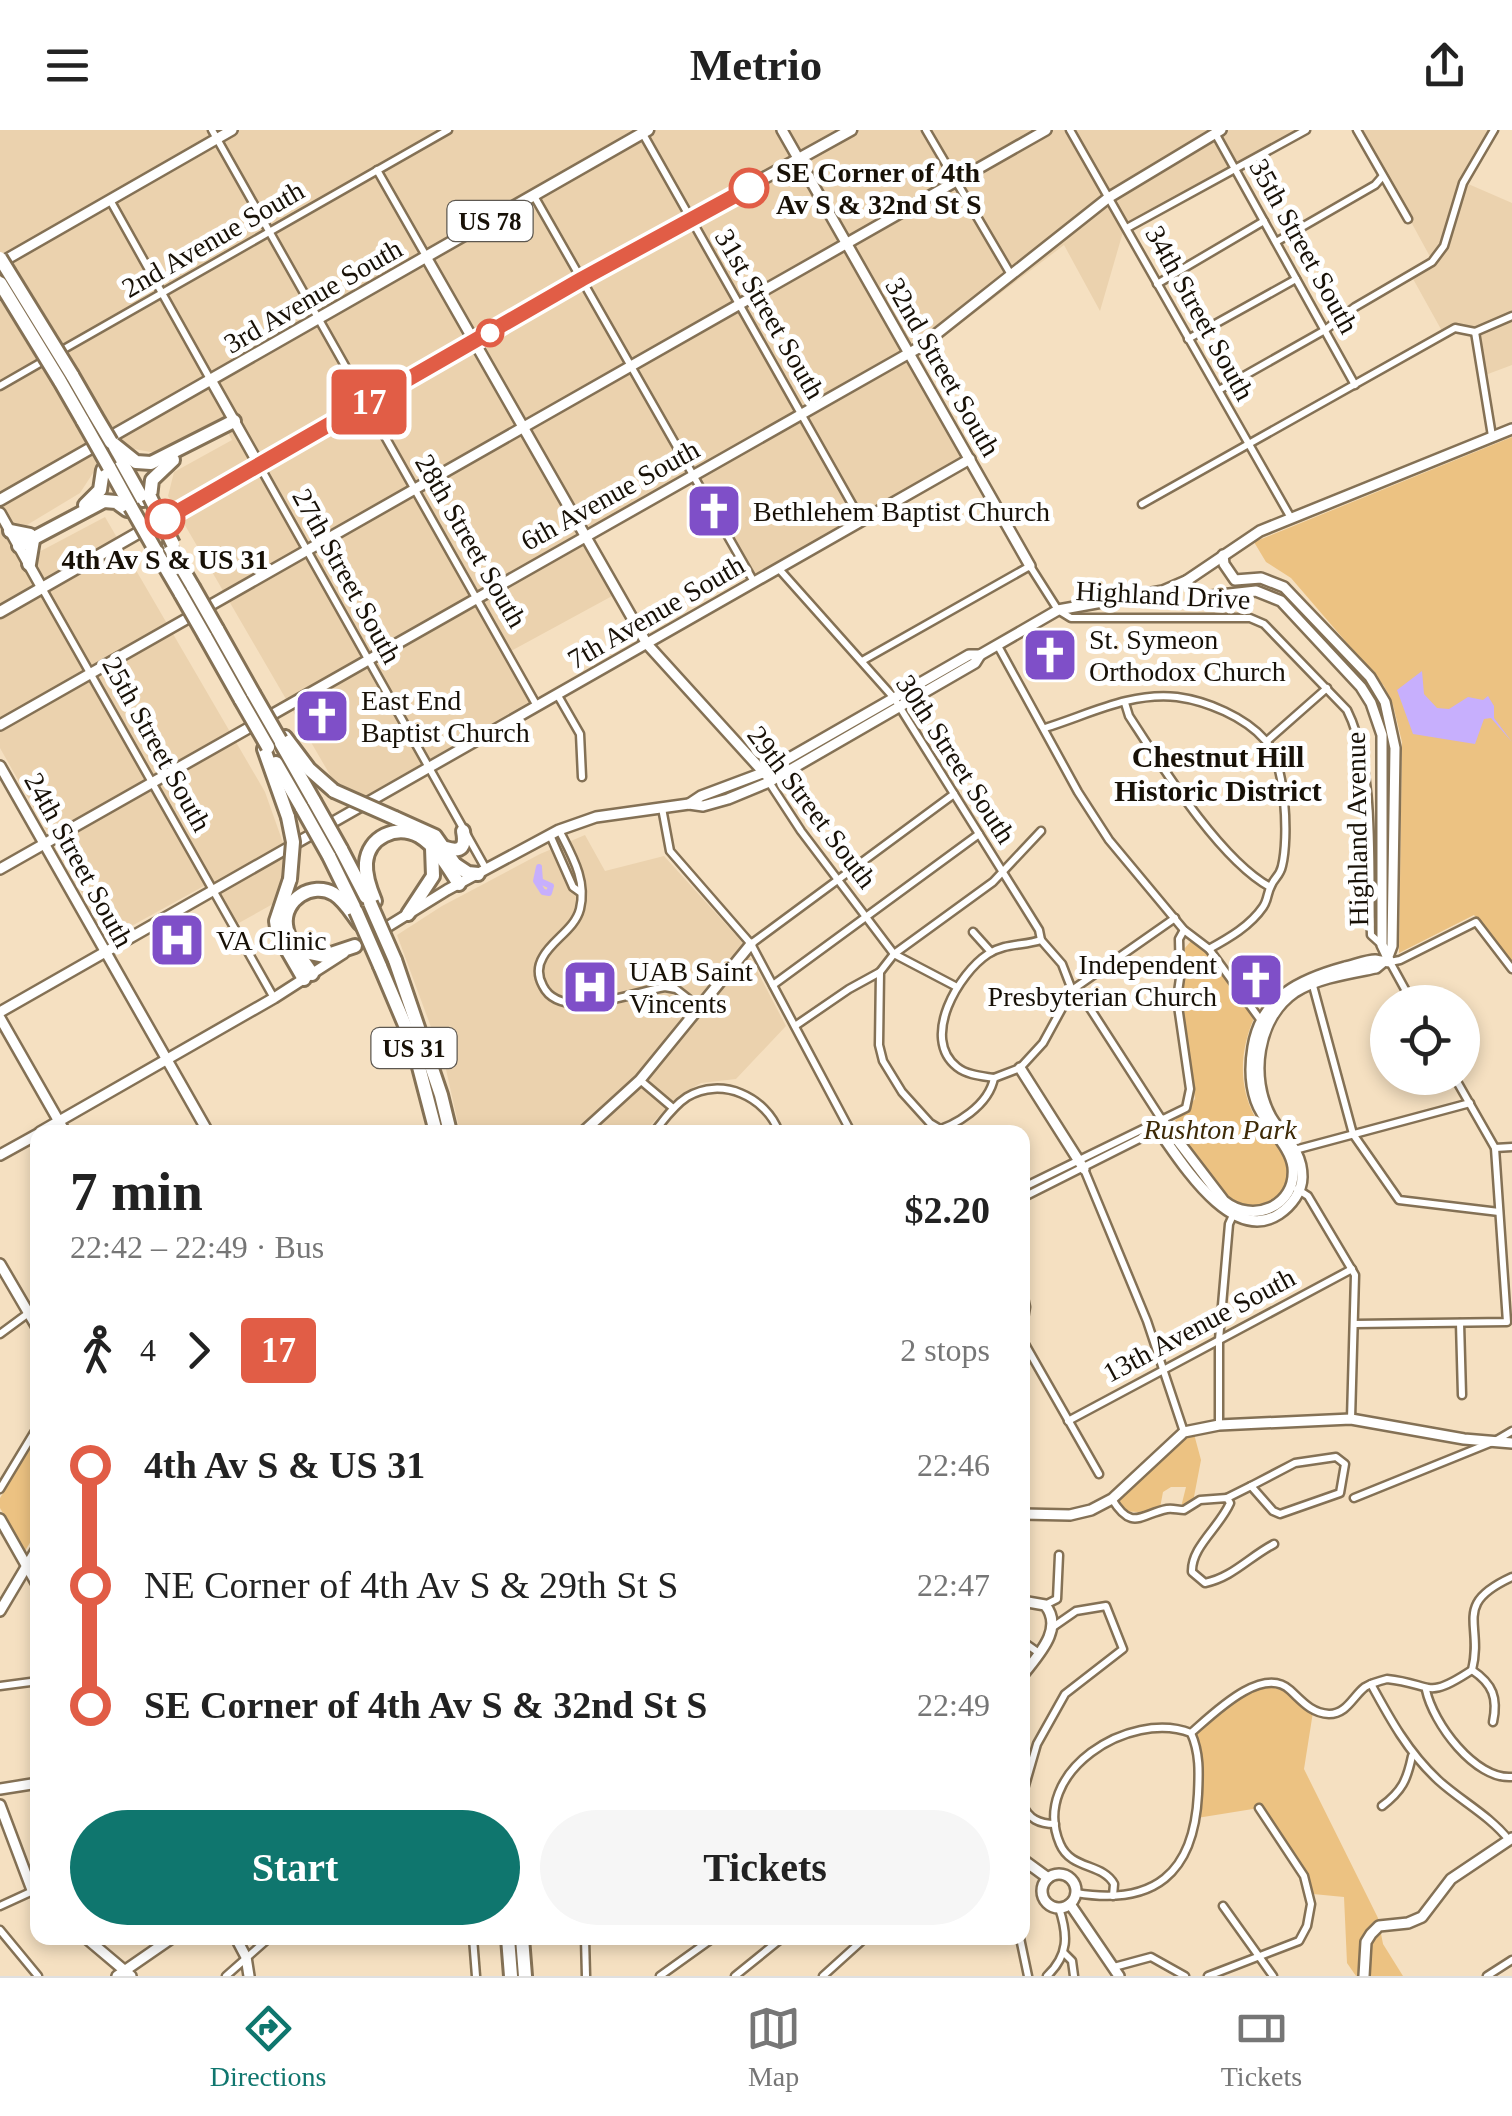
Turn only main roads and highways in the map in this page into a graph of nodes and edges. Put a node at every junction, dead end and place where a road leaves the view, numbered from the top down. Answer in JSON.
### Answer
{"nodes":[{"id":1,"x":851,"y":130,"type":"edge"},
{"id":2,"x":644,"y":131,"type":"edge"},
{"id":3,"x":0,"y":260,"type":"edge"},
{"id":4,"x":0,"y":283,"type":"edge"},
{"id":5,"x":66,"y":382,"type":"junction"},
{"id":6,"x":86,"y":420,"type":"junction"},
{"id":7,"x":115,"y":464,"type":"junction"},
{"id":8,"x":0,"y":500,"type":"edge"},
{"id":9,"x":138,"y":503,"type":"junction"},
{"id":10,"x":22,"y":539,"type":"junction"},
{"id":11,"x":167,"y":548,"type":"junction"},
{"id":12,"x":29,"y":564,"type":"road end"},
{"id":13,"x":187,"y":591,"type":"junction"},
{"id":14,"x":0,"y":612,"type":"edge"},
{"id":15,"x":211,"y":633,"type":"junction"},
{"id":16,"x":244,"y":698,"type":"junction"},
{"id":17,"x":274,"y":744,"type":"junction"},
{"id":18,"x":463,"y":831,"type":"road end"},
{"id":19,"x":439,"y":848,"type":"junction"},
{"id":20,"x":335,"y":852,"type":"junction"},
{"id":21,"x":373,"y":902,"type":"junction"},
{"id":22,"x":354,"y":913,"type":"junction"},
{"id":23,"x":408,"y":914,"type":"road end"},
{"id":24,"x":355,"y":946,"type":"road end"},
{"id":25,"x":296,"y":950,"type":"junction"},
{"id":26,"x":434,"y":1125,"type":"edge"},
{"id":27,"x":448,"y":1125,"type":"edge"},
{"id":28,"x":509,"y":1945,"type":"edge"},
{"id":29,"x":523,"y":1945,"type":"edge"},
{"id":30,"x":511,"y":1976,"type":"edge"},
{"id":31,"x":525,"y":1976,"type":"edge"}],
"edges":[{"from":1,"to":14,"type":"main road"},
{"from":2,"to":8,"type":"main road","name":"3rd Avenue South","number":"US 78"},
{"from":3,"to":5,"type":"highway","bridge":true},
{"from":4,"to":5,"type":"highway","bridge":true},
{"from":5,"to":6,"type":"highway"},
{"from":6,"to":7,"type":"highway","bridge":true},
{"from":6,"to":7,"type":"highway","bridge":true},
{"from":7,"to":9,"type":"highway","number":"US 31"},
{"from":7,"to":9,"type":"highway"},
{"from":7,"to":10,"type":"highway"},
{"from":9,"to":10,"type":"highway"},
{"from":9,"to":11,"type":"highway","bridge":true},
{"from":9,"to":11,"type":"highway","number":"US 31","bridge":true},
{"from":10,"to":12,"type":"highway"},
{"from":11,"to":13,"type":"highway","number":"US 31"},
{"from":11,"to":13,"type":"highway","number":"US 31"},
{"from":13,"to":15,"type":"highway","number":"US 31","bridge":true},
{"from":15,"to":16,"type":"highway","number":"US 31"},
{"from":15,"to":16,"type":"highway","number":"US 31"},
{"from":16,"to":17,"type":"highway","bridge":true},
{"from":16,"to":17,"type":"highway","number":"US 31","bridge":true},
{"from":17,"to":19,"type":"highway","bridge":true},
{"from":17,"to":20,"type":"highway","number":"US 31","bridge":true},
{"from":17,"to":25,"type":"highway","bridge":true},
{"from":18,"to":19,"type":"highway"},
{"from":19,"to":19,"type":"highway"},
{"from":19,"to":21,"type":"highway"},
{"from":19,"to":23,"type":"highway"},
{"from":20,"to":21,"type":"highway","number":"US 31"},
{"from":20,"to":22,"type":"highway","number":"US 31"},
{"from":21,"to":27,"type":"highway","number":"US 31","bridge":true},
{"from":22,"to":25,"type":"highway"},
{"from":22,"to":26,"type":"highway","number":"US 31","bridge":true},
{"from":24,"to":25,"type":"highway"},
{"from":28,"to":30,"type":"highway"},
{"from":29,"to":31,"type":"highway"}]}
